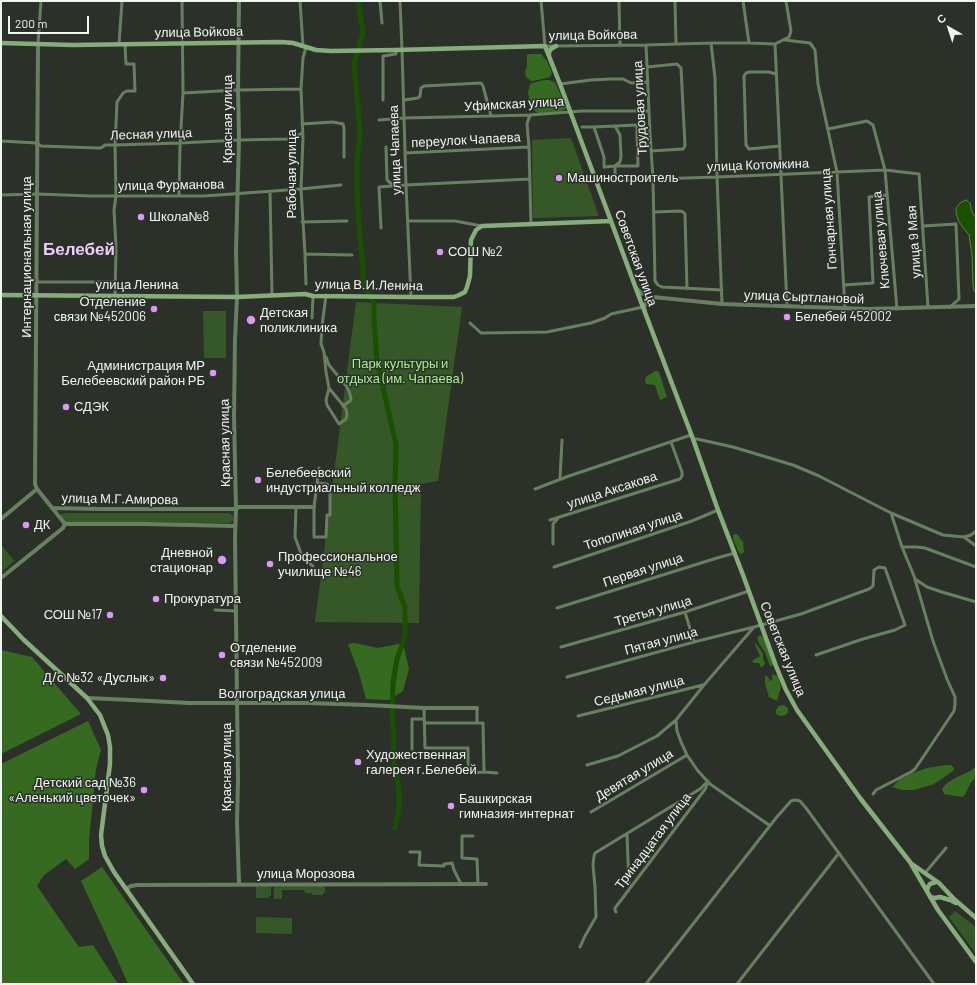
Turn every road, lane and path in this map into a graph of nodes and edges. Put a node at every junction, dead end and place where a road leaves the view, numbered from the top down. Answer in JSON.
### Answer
{"nodes":[{"id":1,"x":42,"y":1,"type":"edge"},
{"id":2,"x":122,"y":1,"type":"edge"},
{"id":3,"x":182,"y":1,"type":"edge"},
{"id":4,"x":239,"y":1,"type":"edge"},
{"id":5,"x":300,"y":1,"type":"edge"},
{"id":6,"x":380,"y":1,"type":"edge"},
{"id":7,"x":400,"y":1,"type":"edge"},
{"id":8,"x":541,"y":1,"type":"edge"},
{"id":9,"x":619,"y":1,"type":"edge"},
{"id":10,"x":675,"y":1,"type":"edge"},
{"id":11,"x":743,"y":1,"type":"edge"},
{"id":12,"x":786,"y":1,"type":"edge"},
{"id":13,"x":382,"y":23,"type":"dead end"},
{"id":14,"x":783,"y":40,"type":"junction"},
{"id":15,"x":239,"y":42,"type":"junction"},
{"id":16,"x":1,"y":43,"type":"edge"},
{"id":17,"x":182,"y":43,"type":"junction"},
{"id":18,"x":711,"y":43,"type":"junction"},
{"id":19,"x":749,"y":43,"type":"junction"},
{"id":20,"x":38,"y":44,"type":"junction"},
{"id":21,"x":119,"y":44,"type":"junction"},
{"id":22,"x":125,"y":44,"type":"junction"},
{"id":23,"x":676,"y":44,"type":"junction"},
{"id":24,"x":775,"y":44,"type":"junction"},
{"id":25,"x":545,"y":46,"type":"junction"},
{"id":26,"x":556,"y":46,"type":"junction"},
{"id":27,"x":620,"y":46,"type":"junction"},
{"id":28,"x":646,"y":46,"type":"junction"},
{"id":29,"x":305,"y":47,"type":"junction"},
{"id":30,"x":534,"y":47,"type":"junction"},
{"id":31,"x":396,"y":50,"type":"junction"},
{"id":32,"x":402,"y":50,"type":"junction"},
{"id":33,"x":550,"y":58,"type":"junction"},
{"id":34,"x":647,"y":67,"type":"junction"},
{"id":35,"x":776,"y":74,"type":"junction"},
{"id":36,"x":648,"y":82,"type":"junction"},
{"id":37,"x":560,"y":84,"type":"junction"},
{"id":38,"x":301,"y":89,"type":"junction"},
{"id":39,"x":238,"y":90,"type":"junction"},
{"id":40,"x":183,"y":94,"type":"junction"},
{"id":41,"x":383,"y":100,"type":"dead end"},
{"id":42,"x":404,"y":100,"type":"junction"},
{"id":43,"x":650,"y":111,"type":"junction"},
{"id":44,"x":570,"y":112,"type":"junction"},
{"id":45,"x":530,"y":115,"type":"junction"},
{"id":46,"x":490,"y":116,"type":"junction"},
{"id":47,"x":404,"y":118,"type":"junction"},
{"id":48,"x":379,"y":120,"type":"dead end"},
{"id":49,"x":302,"y":124,"type":"junction"},
{"id":50,"x":616,"y":126,"type":"junction"},
{"id":51,"x":582,"y":127,"type":"dead end"},
{"id":52,"x":594,"y":127,"type":"junction"},
{"id":53,"x":828,"y":129,"type":"junction"},
{"id":54,"x":302,"y":133,"type":"junction"},
{"id":55,"x":650,"y":133,"type":"junction"},
{"id":56,"x":637,"y":134,"type":"junction"},
{"id":57,"x":239,"y":140,"type":"junction"},
{"id":58,"x":1,"y":141,"type":"edge"},
{"id":59,"x":37,"y":143,"type":"junction"},
{"id":60,"x":180,"y":143,"type":"junction"},
{"id":61,"x":115,"y":145,"type":"junction"},
{"id":62,"x":780,"y":146,"type":"junction"},
{"id":63,"x":386,"y":147,"type":"dead end"},
{"id":64,"x":529,"y":147,"type":"junction"},
{"id":65,"x":652,"y":151,"type":"junction"},
{"id":66,"x":405,"y":153,"type":"junction"},
{"id":67,"x":344,"y":157,"type":"dead end"},
{"id":68,"x":615,"y":166,"type":"junction"},
{"id":69,"x":885,"y":170,"type":"junction"},
{"id":70,"x":837,"y":172,"type":"junction"},
{"id":71,"x":781,"y":174,"type":"junction"},
{"id":72,"x":919,"y":174,"type":"joint"},
{"id":73,"x":718,"y":177,"type":"junction"},
{"id":74,"x":530,"y":179,"type":"junction"},
{"id":75,"x":653,"y":179,"type":"junction"},
{"id":76,"x":596,"y":181,"type":"junction"},
{"id":77,"x":615,"y":181,"type":"junction"},
{"id":78,"x":406,"y":185,"type":"junction"},
{"id":79,"x":341,"y":186,"type":"dead end"},
{"id":80,"x":394,"y":186,"type":"junction"},
{"id":81,"x":301,"y":189,"type":"junction"},
{"id":82,"x":270,"y":191,"type":"junction"},
{"id":83,"x":238,"y":193,"type":"junction"},
{"id":84,"x":38,"y":194,"type":"junction"},
{"id":85,"x":1,"y":195,"type":"edge"},
{"id":86,"x":887,"y":195,"type":"junction"},
{"id":87,"x":116,"y":196,"type":"junction"},
{"id":88,"x":179,"y":196,"type":"junction"},
{"id":89,"x":654,"y":212,"type":"junction"},
{"id":90,"x":346,"y":221,"type":"dead end"},
{"id":91,"x":408,"y":221,"type":"junction"},
{"id":92,"x":611,"y":221,"type":"junction"},
{"id":93,"x":302,"y":222,"type":"junction"},
{"id":94,"x":531,"y":225,"type":"junction"},
{"id":95,"x":482,"y":226,"type":"junction"},
{"id":96,"x":923,"y":226,"type":"junction"},
{"id":97,"x":381,"y":228,"type":"dead end"},
{"id":98,"x":305,"y":254,"type":"junction"},
{"id":99,"x":352,"y":255,"type":"dead end"},
{"id":100,"x":37,"y":282,"type":"junction"},
{"id":101,"x":115,"y":282,"type":"junction"},
{"id":102,"x":306,"y":284,"type":"dead end"},
{"id":103,"x":844,"y":285,"type":"junction"},
{"id":104,"x":635,"y":287,"type":"junction"},
{"id":105,"x":687,"y":289,"type":"junction"},
{"id":106,"x":722,"y":290,"type":"junction"},
{"id":107,"x":1,"y":295,"type":"edge"},
{"id":108,"x":37,"y":295,"type":"junction"},
{"id":109,"x":272,"y":295,"type":"junction"},
{"id":110,"x":115,"y":296,"type":"junction"},
{"id":111,"x":313,"y":296,"type":"junction"},
{"id":112,"x":326,"y":296,"type":"junction"},
{"id":113,"x":237,"y":297,"type":"junction"},
{"id":114,"x":411,"y":297,"type":"junction"},
{"id":115,"x":653,"y":297,"type":"junction"},
{"id":116,"x":722,"y":304,"type":"junction"},
{"id":117,"x":787,"y":306,"type":"junction"},
{"id":118,"x":976,"y":306,"type":"edge"},
{"id":119,"x":928,"y":307,"type":"junction"},
{"id":120,"x":950,"y":307,"type":"junction"},
{"id":121,"x":642,"y":308,"type":"junction"},
{"id":122,"x":846,"y":308,"type":"junction"},
{"id":123,"x":897,"y":308,"type":"junction"},
{"id":124,"x":646,"y":315,"type":"junction"},
{"id":125,"x":312,"y":318,"type":"dead end"},
{"id":126,"x":470,"y":323,"type":"dead end"},
{"id":127,"x":325,"y":356,"type":"junction"},
{"id":128,"x":330,"y":388,"type":"junction"},
{"id":129,"x":343,"y":406,"type":"junction"},
{"id":130,"x":692,"y":437,"type":"junction"},
{"id":131,"x":562,"y":440,"type":"dead end"},
{"id":132,"x":671,"y":442,"type":"junction"},
{"id":133,"x":319,"y":468,"type":"dead end"},
{"id":134,"x":560,"y":479,"type":"junction"},
{"id":135,"x":318,"y":483,"type":"junction"},
{"id":136,"x":37,"y":489,"type":"junction"},
{"id":137,"x":535,"y":489,"type":"dead end"},
{"id":138,"x":296,"y":507,"type":"junction"},
{"id":139,"x":314,"y":507,"type":"junction"},
{"id":140,"x":52,"y":508,"type":"junction"},
{"id":141,"x":236,"y":509,"type":"junction"},
{"id":142,"x":718,"y":510,"type":"junction"},
{"id":143,"x":891,"y":513,"type":"junction"},
{"id":144,"x":559,"y":517,"type":"junction"},
{"id":145,"x":1,"y":519,"type":"edge"},
{"id":146,"x":550,"y":520,"type":"dead end"},
{"id":147,"x":65,"y":524,"type":"junction"},
{"id":148,"x":235,"y":526,"type":"junction"},
{"id":149,"x":976,"y":531,"type":"edge"},
{"id":150,"x":964,"y":538,"type":"junction"},
{"id":151,"x":552,"y":544,"type":"dead end"},
{"id":152,"x":976,"y":546,"type":"edge"},
{"id":153,"x":902,"y":547,"type":"junction"},
{"id":154,"x":735,"y":553,"type":"junction"},
{"id":155,"x":314,"y":566,"type":"dead end"},
{"id":156,"x":554,"y":567,"type":"dead end"},
{"id":157,"x":976,"y":567,"type":"edge"},
{"id":158,"x":1,"y":578,"type":"edge"},
{"id":159,"x":915,"y":579,"type":"junction"},
{"id":160,"x":749,"y":591,"type":"junction"},
{"id":161,"x":976,"y":602,"type":"edge"},
{"id":162,"x":557,"y":608,"type":"dead end"},
{"id":163,"x":215,"y":610,"type":"dead end"},
{"id":164,"x":236,"y":611,"type":"junction"},
{"id":165,"x":685,"y":612,"type":"junction"},
{"id":166,"x":1,"y":616,"type":"edge"},
{"id":167,"x":761,"y":625,"type":"junction"},
{"id":168,"x":754,"y":627,"type":"junction"},
{"id":169,"x":694,"y":642,"type":"junction"},
{"id":170,"x":561,"y":647,"type":"dead end"},
{"id":171,"x":816,"y":655,"type":"dead end"},
{"id":172,"x":567,"y":677,"type":"dead end"},
{"id":173,"x":704,"y":685,"type":"junction"},
{"id":174,"x":87,"y":698,"type":"junction"},
{"id":175,"x":237,"y":704,"type":"junction"},
{"id":176,"x":424,"y":708,"type":"junction"},
{"id":177,"x":477,"y":708,"type":"joint"},
{"id":178,"x":578,"y":716,"type":"dead end"},
{"id":179,"x":424,"y":718,"type":"junction"},
{"id":180,"x":676,"y":720,"type":"junction"},
{"id":181,"x":424,"y":723,"type":"junction"},
{"id":182,"x":477,"y":723,"type":"junction"},
{"id":183,"x":412,"y":749,"type":"dead end"},
{"id":184,"x":687,"y":755,"type":"junction"},
{"id":185,"x":587,"y":765,"type":"dead end"},
{"id":186,"x":484,"y":772,"type":"junction"},
{"id":187,"x":497,"y":773,"type":"dead end"},
{"id":188,"x":708,"y":781,"type":"junction"},
{"id":189,"x":872,"y":794,"type":"dead end"},
{"id":190,"x":591,"y":812,"type":"dead end"},
{"id":191,"x":770,"y":825,"type":"junction"},
{"id":192,"x":627,"y":834,"type":"junction"},
{"id":193,"x":473,"y":836,"type":"dead end"},
{"id":194,"x":946,"y":848,"type":"dead end"},
{"id":195,"x":410,"y":852,"type":"dead end"},
{"id":196,"x":839,"y":853,"type":"junction"},
{"id":197,"x":910,"y":862,"type":"junction"},
{"id":198,"x":925,"y":873,"type":"junction"},
{"id":199,"x":936,"y":882,"type":"junction"},
{"id":200,"x":239,"y":884,"type":"junction"},
{"id":201,"x":461,"y":884,"type":"junction"},
{"id":202,"x":478,"y":884,"type":"junction"},
{"id":203,"x":486,"y":884,"type":"dead end"},
{"id":204,"x":631,"y":886,"type":"junction"},
{"id":205,"x":942,"y":886,"type":"junction"},
{"id":206,"x":126,"y":889,"type":"junction"},
{"id":207,"x":927,"y":891,"type":"junction"},
{"id":208,"x":930,"y":897,"type":"junction"},
{"id":209,"x":940,"y":897,"type":"junction"},
{"id":210,"x":938,"y":910,"type":"junction"},
{"id":211,"x":965,"y":910,"type":"junction"},
{"id":212,"x":616,"y":912,"type":"dead end"},
{"id":213,"x":976,"y":918,"type":"edge"},
{"id":214,"x":580,"y":947,"type":"dead end"},
{"id":215,"x":976,"y":962,"type":"edge"},
{"id":216,"x":193,"y":984,"type":"edge"},
{"id":217,"x":646,"y":984,"type":"edge"},
{"id":218,"x":737,"y":984,"type":"edge"},
{"id":219,"x":934,"y":984,"type":"edge"}],
"edges":[{"from":1,"to":20,"type":"street","name":"Интернациональная улица"},
{"from":2,"to":21,"type":"street"},
{"from":3,"to":17,"type":"street"},
{"from":4,"to":15,"type":"street","name":"Красная улица"},
{"from":5,"to":29,"type":"street","name":"Рабочая улица"},
{"from":6,"to":13,"type":"street"},
{"from":7,"to":32,"type":"street","name":"улица Чапаева"},
{"from":8,"to":25,"type":"street","name":"Советская улица"},
{"from":9,"to":27,"type":"street","name":"Трудовая улица"},
{"from":10,"to":23,"type":"street"},
{"from":11,"to":19,"type":"street"},
{"from":12,"to":14,"type":"street","name":"улица Войкова"},
{"from":14,"to":24,"type":"street","name":"улица Войкова"},
{"from":14,"to":53,"type":"street","name":"Гончарная улица"},
{"from":15,"to":17,"type":"main road","name":"улица Войкова"},
{"from":15,"to":29,"type":"main road","name":"улица Войкова"},
{"from":15,"to":39,"type":"street","name":"Красная улица"},
{"from":16,"to":20,"type":"main road","name":"улица Войкова"},
{"from":17,"to":22,"type":"main road","name":"улица Войкова"},
{"from":17,"to":40,"type":"street"},
{"from":18,"to":19,"type":"street","name":"улица Войкова"},
{"from":18,"to":23,"type":"street","name":"улица Войкова"},
{"from":18,"to":73,"type":"street"},
{"from":19,"to":24,"type":"street","name":"улица Войкова"},
{"from":20,"to":21,"type":"main road","name":"улица Войкова"},
{"from":20,"to":59,"type":"street","name":"Интернациональная улица"},
{"from":21,"to":22,"type":"main road","name":"улица Войкова"},
{"from":22,"to":61,"type":"street"},
{"from":23,"to":28,"type":"street","name":"улица Войкова"},
{"from":24,"to":35,"type":"street"},
{"from":25,"to":26,"type":"street","name":"улица Войкова"},
{"from":25,"to":30,"type":"main road","name":"улица Войкова"},
{"from":25,"to":33,"type":"main road","name":"Советская улица"},
{"from":26,"to":27,"type":"street","name":"улица Войкова"},
{"from":26,"to":33,"type":"main road"},
{"from":27,"to":28,"type":"street","name":"улица Войкова"},
{"from":28,"to":34,"type":"street","name":"Трудовая улица"},
{"from":29,"to":31,"type":"main road","name":"улица Войкова"},
{"from":29,"to":38,"type":"street","name":"Рабочая улица"},
{"from":30,"to":32,"type":"main road","name":"улица Войкова"},
{"from":30,"to":33,"type":"main road"},
{"from":31,"to":32,"type":"main road","name":"улица Войкова"},
{"from":31,"to":41,"type":"street"},
{"from":32,"to":42,"type":"street","name":"улица Чапаева"},
{"from":33,"to":37,"type":"main road","name":"Советская улица"},
{"from":34,"to":36,"type":"street","name":"Трудовая улица"},
{"from":34,"to":65,"type":"street"},
{"from":35,"to":62,"type":"street"},
{"from":35,"to":62,"type":"street"},
{"from":36,"to":37,"type":"street"},
{"from":36,"to":43,"type":"street","name":"Трудовая улица"},
{"from":37,"to":44,"type":"main road","name":"Советская улица"},
{"from":38,"to":39,"type":"street"},
{"from":38,"to":49,"type":"street","name":"Рабочая улица"},
{"from":39,"to":40,"type":"street"},
{"from":39,"to":57,"type":"street","name":"Красная улица"},
{"from":40,"to":60,"type":"street"},
{"from":42,"to":46,"type":"street"},
{"from":42,"to":47,"type":"street","name":"улица Чапаева"},
{"from":43,"to":44,"type":"street","name":"Уфимская улица"},
{"from":43,"to":55,"type":"street","name":"Трудовая улица"},
{"from":44,"to":45,"type":"street","name":"Уфимская улица"},
{"from":44,"to":76,"type":"main road","name":"Советская улица"},
{"from":45,"to":46,"type":"street","name":"Уфимская улица"},
{"from":45,"to":64,"type":"street"},
{"from":46,"to":47,"type":"street","name":"Уфимская улица"},
{"from":47,"to":48,"type":"street","name":"Уфимская улица"},
{"from":47,"to":66,"type":"street","name":"улица Чапаева"},
{"from":49,"to":54,"type":"street","name":"Рабочая улица"},
{"from":49,"to":67,"type":"street"},
{"from":50,"to":52,"type":"street"},
{"from":50,"to":56,"type":"street"},
{"from":50,"to":68,"type":"street"},
{"from":51,"to":52,"type":"street"},
{"from":52,"to":68,"type":"street"},
{"from":53,"to":69,"type":"street"},
{"from":53,"to":70,"type":"street","name":"Гончарная улица"},
{"from":54,"to":57,"type":"street","name":"Лесная улица"},
{"from":54,"to":81,"type":"street","name":"Рабочая улица"},
{"from":55,"to":56,"type":"street"},
{"from":55,"to":65,"type":"street","name":"Трудовая улица"},
{"from":56,"to":68,"type":"street"},
{"from":57,"to":60,"type":"street","name":"Лесная улица"},
{"from":57,"to":83,"type":"street","name":"Красная улица"},
{"from":58,"to":59,"type":"street","name":"Лесная улица"},
{"from":59,"to":61,"type":"street","name":"Лесная улица"},
{"from":59,"to":84,"type":"street","name":"Интернациональная улица"},
{"from":60,"to":61,"type":"street","name":"Лесная улица"},
{"from":60,"to":88,"type":"street"},
{"from":61,"to":87,"type":"street"},
{"from":62,"to":71,"type":"street"},
{"from":63,"to":80,"type":"street"},
{"from":64,"to":66,"type":"street","name":"переулок Чапаева"},
{"from":64,"to":74,"type":"street"},
{"from":65,"to":75,"type":"street","name":"Трудовая улица"},
{"from":66,"to":78,"type":"street","name":"улица Чапаева"},
{"from":68,"to":77,"type":"street"},
{"from":69,"to":70,"type":"street","name":"улица Котомкина"},
{"from":69,"to":72,"type":"street","name":"улица Котомкина"},
{"from":69,"to":86,"type":"street","name":"Ключевая улица"},
{"from":70,"to":71,"type":"street","name":"улица Котомкина"},
{"from":70,"to":103,"type":"street","name":"Гончарная улица"},
{"from":71,"to":73,"type":"street","name":"улица Котомкина"},
{"from":71,"to":117,"type":"street"},
{"from":72,"to":96,"type":"street","name":"улица 9 Мая"},
{"from":73,"to":75,"type":"street","name":"улица Котомкина"},
{"from":73,"to":106,"type":"street"},
{"from":74,"to":78,"type":"street"},
{"from":74,"to":94,"type":"street"},
{"from":75,"to":77,"type":"street","name":"улица Котомкина"},
{"from":75,"to":89,"type":"street","name":"Трудовая улица"},
{"from":76,"to":77,"type":"street","name":"улица Котомкина"},
{"from":76,"to":92,"type":"main road","name":"Советская улица"},
{"from":78,"to":80,"type":"street"},
{"from":78,"to":91,"type":"street","name":"улица Чапаева"},
{"from":79,"to":81,"type":"street","name":"улица Фурманова"},
{"from":80,"to":97,"type":"street"},
{"from":81,"to":82,"type":"street","name":"улица Фурманова"},
{"from":81,"to":93,"type":"street","name":"Рабочая улица"},
{"from":82,"to":83,"type":"street","name":"улица Фурманова"},
{"from":82,"to":109,"type":"street"},
{"from":83,"to":88,"type":"street","name":"улица Фурманова"},
{"from":83,"to":113,"type":"street","name":"Красная улица"},
{"from":84,"to":85,"type":"street","name":"улица Фурманова"},
{"from":84,"to":87,"type":"street","name":"улица Фурманова"},
{"from":84,"to":100,"type":"street","name":"Интернациональная улица"},
{"from":86,"to":103,"type":"street"},
{"from":86,"to":123,"type":"street","name":"Ключевая улица"},
{"from":87,"to":88,"type":"street","name":"улица Фурманова"},
{"from":87,"to":101,"type":"street"},
{"from":89,"to":105,"type":"street","name":"Трудовая улица"},
{"from":89,"to":105,"type":"street"},
{"from":90,"to":93,"type":"street"},
{"from":91,"to":95,"type":"street"},
{"from":91,"to":114,"type":"street","name":"улица Чапаева"},
{"from":92,"to":94,"type":"main road"},
{"from":92,"to":104,"type":"main road","name":"Советская улица"},
{"from":93,"to":98,"type":"street","name":"Рабочая улица"},
{"from":94,"to":95,"type":"main road"},
{"from":95,"to":114,"type":"main road","name":"улица В.И.Ленина"},
{"from":96,"to":119,"type":"street","name":"улица 9 Мая"},
{"from":96,"to":120,"type":"street"},
{"from":98,"to":99,"type":"street"},
{"from":98,"to":102,"type":"street","name":"Рабочая улица"},
{"from":100,"to":101,"type":"street"},
{"from":100,"to":108,"type":"street","name":"Интернациональная улица"},
{"from":101,"to":110,"type":"street"},
{"from":103,"to":122,"type":"street","name":"Гончарная улица"},
{"from":104,"to":115,"type":"street","name":"улица Сыртлановой"},
{"from":104,"to":121,"type":"main road","name":"Советская улица"},
{"from":105,"to":106,"type":"street"},
{"from":106,"to":116,"type":"street"},
{"from":107,"to":108,"type":"main road","name":"улица Ленина"},
{"from":108,"to":110,"type":"main road","name":"улица Ленина"},
{"from":108,"to":136,"type":"street","name":"Интернациональная улица"},
{"from":109,"to":111,"type":"main road","name":"улица В.И.Ленина"},
{"from":109,"to":113,"type":"main road","name":"улица Ленина"},
{"from":110,"to":113,"type":"main road","name":"улица Ленина"},
{"from":111,"to":112,"type":"main road","name":"улица В.И.Ленина"},
{"from":111,"to":125,"type":"street"},
{"from":112,"to":114,"type":"main road","name":"улица В.И.Ленина"},
{"from":112,"to":127,"type":"street"},
{"from":113,"to":141,"type":"street","name":"Красная улица"},
{"from":115,"to":116,"type":"street","name":"улица Сыртлановой"},
{"from":115,"to":124,"type":"street"},
{"from":116,"to":117,"type":"street","name":"улица Сыртлановой"},
{"from":117,"to":122,"type":"street","name":"улица Сыртлановой"},
{"from":118,"to":120,"type":"street","name":"улица Сыртлановой"},
{"from":119,"to":120,"type":"street","name":"улица Сыртлановой"},
{"from":119,"to":123,"type":"street","name":"улица Сыртлановой"},
{"from":121,"to":124,"type":"main road","name":"Советская улица"},
{"from":121,"to":126,"type":"street"},
{"from":122,"to":123,"type":"street","name":"улица Сыртлановой"},
{"from":124,"to":130,"type":"main road","name":"Советская улица"},
{"from":127,"to":128,"type":"street"},
{"from":127,"to":129,"type":"street"},
{"from":128,"to":129,"type":"street"},
{"from":128,"to":129,"type":"street"},
{"from":130,"to":132,"type":"street"},
{"from":130,"to":142,"type":"main road","name":"Советская улица"},
{"from":130,"to":143,"type":"street"},
{"from":131,"to":134,"type":"street"},
{"from":132,"to":134,"type":"street"},
{"from":132,"to":144,"type":"street","name":"улица Аксакова"},
{"from":133,"to":135,"type":"street"},
{"from":134,"to":137,"type":"street"},
{"from":135,"to":139,"type":"street"},
{"from":135,"to":139,"type":"street"},
{"from":136,"to":140,"type":"street"},
{"from":136,"to":145,"type":"street"},
{"from":138,"to":139,"type":"street","name":"улица М.Г.Амирова"},
{"from":138,"to":141,"type":"street","name":"улица М.Г.Амирова"},
{"from":138,"to":155,"type":"street"},
{"from":140,"to":141,"type":"street","name":"улица М.Г.Амирова"},
{"from":140,"to":147,"type":"street","name":"улица М.Г.Амирова"},
{"from":141,"to":148,"type":"street","name":"Красная улица"},
{"from":142,"to":154,"type":"main road","name":"Советская улица"},
{"from":142,"to":156,"type":"street","name":"Тополиная улица"},
{"from":143,"to":150,"type":"street"},
{"from":143,"to":153,"type":"street"},
{"from":144,"to":146,"type":"street","name":"улица Аксакова"},
{"from":144,"to":151,"type":"street"},
{"from":147,"to":148,"type":"street","name":"улица М.Г.Амирова"},
{"from":147,"to":158,"type":"street"},
{"from":148,"to":164,"type":"street","name":"Красная улица"},
{"from":149,"to":150,"type":"street"},
{"from":150,"to":152,"type":"street"},
{"from":153,"to":157,"type":"street"},
{"from":153,"to":159,"type":"street"},
{"from":154,"to":160,"type":"main road","name":"Советская улица"},
{"from":154,"to":162,"type":"street","name":"Первая улица"},
{"from":159,"to":161,"type":"street"},
{"from":159,"to":189,"type":"street"},
{"from":160,"to":165,"type":"street","name":"Третья улица"},
{"from":160,"to":167,"type":"main road","name":"Советская улица"},
{"from":163,"to":164,"type":"street"},
{"from":164,"to":175,"type":"street","name":"Красная улица"},
{"from":165,"to":169,"type":"street"},
{"from":165,"to":170,"type":"street","name":"Третья улица"},
{"from":166,"to":174,"type":"main road"},
{"from":167,"to":168,"type":"street","name":"Пятая улица"},
{"from":167,"to":171,"type":"street","name":"Пятая улица"},
{"from":167,"to":197,"type":"main road","name":"Советская улица"},
{"from":168,"to":169,"type":"street","name":"Пятая улица"},
{"from":168,"to":173,"type":"street"},
{"from":169,"to":172,"type":"street","name":"Пятая улица"},
{"from":173,"to":178,"type":"street","name":"Седьмая улица"},
{"from":173,"to":180,"type":"street"},
{"from":174,"to":175,"type":"street","name":"Волгоградская улица"},
{"from":174,"to":206,"type":"main road"},
{"from":175,"to":176,"type":"street","name":"Волгоградская улица"},
{"from":175,"to":200,"type":"street","name":"Красная улица"},
{"from":176,"to":177,"type":"street","name":"Волгоградская улица"},
{"from":176,"to":179,"type":"street"},
{"from":177,"to":182,"type":"street"},
{"from":179,"to":181,"type":"street"},
{"from":179,"to":183,"type":"street"},
{"from":180,"to":184,"type":"street"},
{"from":180,"to":185,"type":"street"},
{"from":181,"to":182,"type":"street"},
{"from":181,"to":186,"type":"street"},
{"from":182,"to":186,"type":"street"},
{"from":184,"to":188,"type":"street"},
{"from":184,"to":190,"type":"street","name":"Девятая улица"},
{"from":186,"to":187,"type":"street"},
{"from":188,"to":191,"type":"street"},
{"from":188,"to":192,"type":"street"},
{"from":188,"to":204,"type":"street","name":"Тринадцатая улица"},
{"from":191,"to":196,"type":"street"},
{"from":191,"to":217,"type":"street"},
{"from":192,"to":204,"type":"street"},
{"from":192,"to":214,"type":"street"},
{"from":193,"to":202,"type":"street"},
{"from":194,"to":198,"type":"street"},
{"from":195,"to":201,"type":"street"},
{"from":196,"to":218,"type":"street"},
{"from":196,"to":219,"type":"street"},
{"from":197,"to":198,"type":"main road","name":"Советская улица"},
{"from":197,"to":207,"type":"main road","name":"Советская улица"},
{"from":198,"to":199,"type":"main road","name":"Советская улица"},
{"from":199,"to":205,"type":"main road","name":"Советская улица"},
{"from":199,"to":207,"type":"main road"},
{"from":200,"to":201,"type":"street","name":"улица Морозова"},
{"from":200,"to":206,"type":"street","name":"улица Морозова"},
{"from":201,"to":202,"type":"street","name":"улица Морозова"},
{"from":202,"to":203,"type":"street","name":"улица Морозова"},
{"from":204,"to":212,"type":"street","name":"Тринадцатая улица"},
{"from":205,"to":209,"type":"main road"},
{"from":205,"to":211,"type":"main road","name":"Советская улица"},
{"from":206,"to":216,"type":"main road"},
{"from":207,"to":208,"type":"main road","name":"Советская улица"},
{"from":208,"to":209,"type":"main road","name":"Советская улица"},
{"from":208,"to":210,"type":"main road"},
{"from":209,"to":210,"type":"main road"},
{"from":209,"to":211,"type":"main road","name":"Советская улица"},
{"from":210,"to":215,"type":"main road"},
{"from":211,"to":213,"type":"main road","name":"Советская улица"}]}
